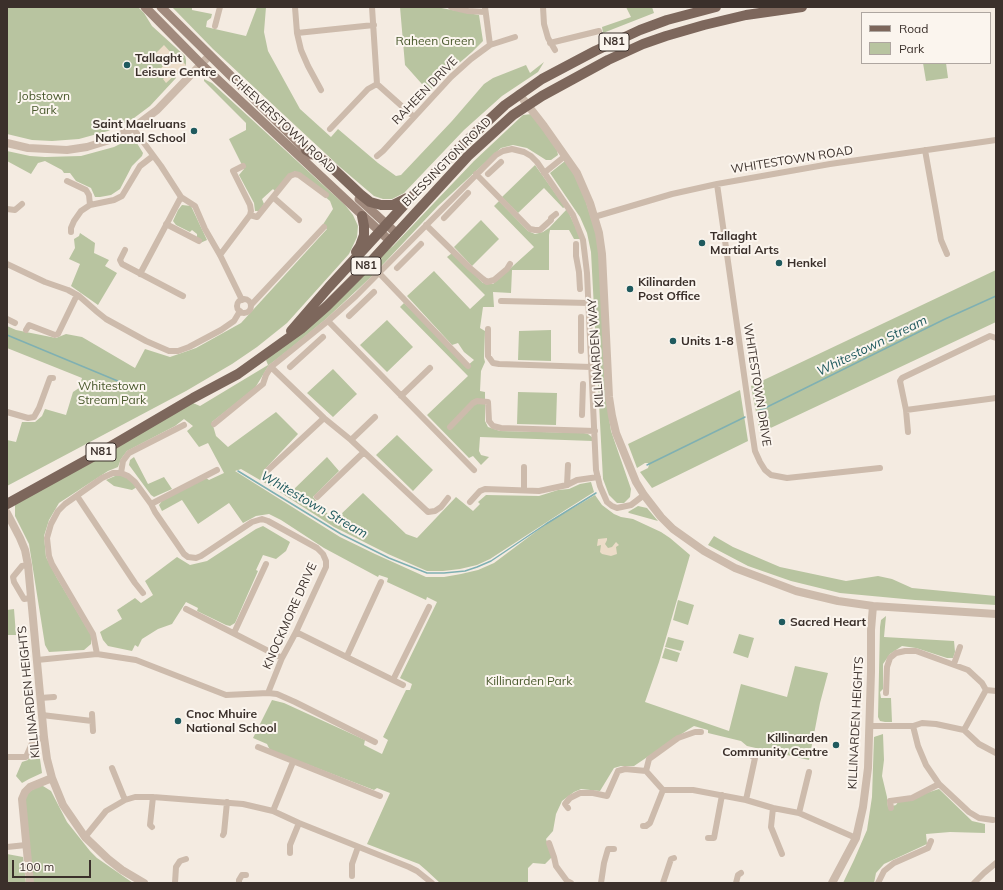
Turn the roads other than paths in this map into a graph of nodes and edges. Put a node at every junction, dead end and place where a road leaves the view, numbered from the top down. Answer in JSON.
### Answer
{"nodes":[{"id":1,"x":145,"y":7,"type":"edge"},
{"id":2,"x":161,"y":7,"type":"edge"},
{"id":3,"x":220,"y":7,"type":"edge"},
{"id":4,"x":295,"y":7,"type":"edge"},
{"id":5,"x":372,"y":7,"type":"edge"},
{"id":6,"x":451,"y":7,"type":"edge"},
{"id":7,"x":543,"y":7,"type":"edge"},
{"id":8,"x":716,"y":7,"type":"edge"},
{"id":9,"x":802,"y":7,"type":"edge"},
{"id":10,"x":485,"y":9,"type":"edge"},
{"id":11,"x":216,"y":26,"type":"dead end"},
{"id":12,"x":374,"y":26,"type":"junction"},
{"id":13,"x":599,"y":31,"type":"dead end"},
{"id":14,"x":296,"y":33,"type":"junction"},
{"id":15,"x":515,"y":37,"type":"dead end"},
{"id":16,"x":550,"y":43,"type":"junction"},
{"id":17,"x":490,"y":45,"type":"junction"},
{"id":18,"x":555,"y":50,"type":"dead end"},
{"id":19,"x":210,"y":55,"type":"junction"},
{"id":20,"x":201,"y":64,"type":"junction"},
{"id":21,"x":377,"y":84,"type":"junction"},
{"id":22,"x":320,"y":90,"type":"dead end"},
{"id":23,"x":519,"y":94,"type":"junction"},
{"id":24,"x":528,"y":105,"type":"junction"},
{"id":25,"x":414,"y":117,"type":"junction"},
{"id":26,"x":133,"y":128,"type":"junction"},
{"id":27,"x":330,"y":129,"type":"dead end"},
{"id":28,"x":996,"y":140,"type":"edge"},
{"id":29,"x":7,"y":143,"type":"edge"},
{"id":30,"x":306,"y":150,"type":"junction"},
{"id":31,"x":925,"y":150,"type":"junction"},
{"id":32,"x":153,"y":156,"type":"junction"},
{"id":33,"x":377,"y":156,"type":"dead end"},
{"id":34,"x":565,"y":156,"type":"junction"},
{"id":35,"x":492,"y":160,"type":"junction"},
{"id":36,"x":243,"y":166,"type":"dead end"},
{"id":37,"x":544,"y":173,"type":"junction"},
{"id":38,"x":476,"y":174,"type":"junction"},
{"id":39,"x":488,"y":174,"type":"dead end"},
{"id":40,"x":68,"y":182,"type":"dead end"},
{"id":41,"x":717,"y":184,"type":"junction"},
{"id":42,"x":415,"y":193,"type":"junction"},
{"id":43,"x":468,"y":193,"type":"dead end"},
{"id":44,"x":326,"y":195,"type":"dead end"},
{"id":45,"x":182,"y":197,"type":"junction"},
{"id":46,"x":274,"y":198,"type":"junction"},
{"id":47,"x":452,"y":199,"type":"junction"},
{"id":48,"x":22,"y":204,"type":"dead end"},
{"id":49,"x":90,"y":205,"type":"junction"},
{"id":50,"x":457,"y":205,"type":"junction"},
{"id":51,"x":7,"y":209,"type":"edge"},
{"id":52,"x":556,"y":214,"type":"dead end"},
{"id":53,"x":250,"y":215,"type":"junction"},
{"id":54,"x":362,"y":216,"type":"junction"},
{"id":55,"x":594,"y":217,"type":"junction"},
{"id":56,"x":444,"y":218,"type":"dead end"},
{"id":57,"x":299,"y":220,"type":"dead end"},
{"id":58,"x":166,"y":224,"type":"junction"},
{"id":59,"x":426,"y":225,"type":"junction"},
{"id":60,"x":324,"y":227,"type":"dead end"},
{"id":61,"x":384,"y":228,"type":"junction"},
{"id":62,"x":72,"y":232,"type":"dead end"},
{"id":63,"x":393,"y":237,"type":"junction"},
{"id":64,"x":198,"y":241,"type":"dead end"},
{"id":65,"x":421,"y":244,"type":"dead end"},
{"id":66,"x":576,"y":244,"type":"dead end"},
{"id":67,"x":404,"y":248,"type":"junction"},
{"id":68,"x":125,"y":250,"type":"dead end"},
{"id":69,"x":411,"y":254,"type":"junction"},
{"id":70,"x":947,"y":254,"type":"dead end"},
{"id":71,"x":220,"y":255,"type":"junction"},
{"id":72,"x":510,"y":264,"type":"dead end"},
{"id":73,"x":577,"y":264,"type":"junction"},
{"id":74,"x":586,"y":264,"type":"junction"},
{"id":75,"x":8,"y":267,"type":"edge"},
{"id":76,"x":396,"y":268,"type":"dead end"},
{"id":77,"x":379,"y":273,"type":"junction"},
{"id":78,"x":140,"y":274,"type":"junction"},
{"id":79,"x":329,"y":287,"type":"junction"},
{"id":80,"x":580,"y":289,"type":"dead end"},
{"id":81,"x":374,"y":292,"type":"dead end"},
{"id":82,"x":77,"y":296,"type":"junction"},
{"id":83,"x":183,"y":296,"type":"dead end"},
{"id":84,"x":356,"y":296,"type":"junction"},
{"id":85,"x":242,"y":300,"type":"junction"},
{"id":86,"x":501,"y":301,"type":"dead end"},
{"id":87,"x":589,"y":302,"type":"junction"},
{"id":88,"x":362,"y":303,"type":"junction"},
{"id":89,"x":251,"y":305,"type":"junction"},
{"id":90,"x":240,"y":311,"type":"junction"},
{"id":91,"x":349,"y":316,"type":"dead end"},
{"id":92,"x":581,"y":317,"type":"dead end"},
{"id":93,"x":7,"y":319,"type":"edge"},
{"id":94,"x":328,"y":322,"type":"junction"},
{"id":95,"x":15,"y":323,"type":"dead end"},
{"id":96,"x":488,"y":329,"type":"dead end"},
{"id":97,"x":26,"y":330,"type":"dead end"},
{"id":98,"x":581,"y":330,"type":"junction"},
{"id":99,"x":590,"y":330,"type":"junction"},
{"id":100,"x":323,"y":337,"type":"dead end"},
{"id":101,"x":996,"y":338,"type":"edge"},
{"id":102,"x":279,"y":344,"type":"junction"},
{"id":103,"x":301,"y":344,"type":"junction"},
{"id":104,"x":307,"y":351,"type":"junction"},
{"id":105,"x":581,"y":352,"type":"dead end"},
{"id":106,"x":468,"y":366,"type":"dead end"},
{"id":107,"x":271,"y":367,"type":"junction"},
{"id":108,"x":290,"y":367,"type":"dead end"},
{"id":109,"x":591,"y":367,"type":"junction"},
{"id":110,"x":430,"y":368,"type":"dead end"},
{"id":111,"x":53,"y":378,"type":"dead end"},
{"id":112,"x":583,"y":384,"type":"dead end"},
{"id":113,"x":583,"y":394,"type":"junction"},
{"id":114,"x":593,"y":394,"type":"junction"},
{"id":115,"x":402,"y":396,"type":"junction"},
{"id":116,"x":996,"y":398,"type":"edge"},
{"id":117,"x":906,"y":410,"type":"junction"},
{"id":118,"x":7,"y":412,"type":"edge"},
{"id":119,"x":582,"y":415,"type":"dead end"},
{"id":120,"x":375,"y":417,"type":"dead end"},
{"id":121,"x":324,"y":418,"type":"junction"},
{"id":122,"x":214,"y":424,"type":"dead end"},
{"id":123,"x":184,"y":425,"type":"dead end"},
{"id":124,"x":450,"y":427,"type":"dead end"},
{"id":125,"x":595,"y":431,"type":"junction"},
{"id":126,"x":908,"y":432,"type":"dead end"},
{"id":127,"x":351,"y":440,"type":"junction"},
{"id":128,"x":364,"y":452,"type":"junction"},
{"id":129,"x":568,"y":465,"type":"dead end"},
{"id":130,"x":524,"y":466,"type":"dead end"},
{"id":131,"x":880,"y":468,"type":"dead end"},
{"id":132,"x":217,"y":470,"type":"dead end"},
{"id":133,"x":268,"y":470,"type":"dead end"},
{"id":134,"x":474,"y":470,"type":"dead end"},
{"id":135,"x":121,"y":473,"type":"junction"},
{"id":136,"x":598,"y":477,"type":"junction"},
{"id":137,"x":567,"y":485,"type":"junction"},
{"id":138,"x":524,"y":490,"type":"junction"},
{"id":139,"x":644,"y":495,"type":"junction"},
{"id":140,"x":77,"y":496,"type":"junction"},
{"id":141,"x":317,"y":497,"type":"dead end"},
{"id":142,"x":448,"y":498,"type":"dead end"},
{"id":143,"x":470,"y":502,"type":"dead end"},
{"id":144,"x":7,"y":504,"type":"edge"},
{"id":145,"x":151,"y":504,"type":"junction"},
{"id":146,"x":7,"y":513,"type":"edge"},
{"id":147,"x":266,"y":564,"type":"dead end"},
{"id":148,"x":28,"y":565,"type":"junction"},
{"id":149,"x":381,"y":582,"type":"dead end"},
{"id":150,"x":143,"y":593,"type":"dead end"},
{"id":151,"x":31,"y":598,"type":"junction"},
{"id":152,"x":873,"y":606,"type":"junction"},
{"id":153,"x":429,"y":607,"type":"dead end"},
{"id":154,"x":186,"y":609,"type":"dead end"},
{"id":155,"x":996,"y":614,"type":"edge"},
{"id":156,"x":296,"y":632,"type":"junction"},
{"id":157,"x":234,"y":633,"type":"junction"},
{"id":158,"x":960,"y":647,"type":"dead end"},
{"id":159,"x":97,"y":654,"type":"junction"},
{"id":160,"x":347,"y":656,"type":"junction"},
{"id":161,"x":282,"y":658,"type":"junction"},
{"id":162,"x":37,"y":660,"type":"junction"},
{"id":163,"x":954,"y":664,"type":"junction"},
{"id":164,"x":393,"y":680,"type":"junction"},
{"id":165,"x":404,"y":685,"type":"dead end"},
{"id":166,"x":986,"y":690,"type":"junction"},
{"id":167,"x":996,"y":691,"type":"edge"},
{"id":168,"x":268,"y":693,"type":"junction"},
{"id":169,"x":886,"y":693,"type":"dead end"},
{"id":170,"x":54,"y":697,"type":"dead end"},
{"id":171,"x":40,"y":698,"type":"junction"},
{"id":172,"x":92,"y":714,"type":"dead end"},
{"id":173,"x":42,"y":715,"type":"junction"},
{"id":174,"x":92,"y":721,"type":"junction"},
{"id":175,"x":870,"y":726,"type":"junction"},
{"id":176,"x":913,"y":726,"type":"junction"},
{"id":177,"x":964,"y":730,"type":"junction"},
{"id":178,"x":92,"y":731,"type":"dead end"},
{"id":179,"x":701,"y":732,"type":"dead end"},
{"id":180,"x":44,"y":737,"type":"junction"},
{"id":181,"x":375,"y":742,"type":"dead end"},
{"id":182,"x":258,"y":747,"type":"dead end"},
{"id":183,"x":996,"y":753,"type":"edge"},
{"id":184,"x":752,"y":756,"type":"dead end"},
{"id":185,"x":7,"y":757,"type":"edge"},
{"id":186,"x":293,"y":762,"type":"junction"},
{"id":187,"x":112,"y":768,"type":"dead end"},
{"id":188,"x":646,"y":771,"type":"junction"},
{"id":189,"x":809,"y":772,"type":"dead end"},
{"id":190,"x":52,"y":778,"type":"junction"},
{"id":191,"x":939,"y":784,"type":"junction"},
{"id":192,"x":663,"y":790,"type":"junction"},
{"id":193,"x":153,"y":796,"type":"junction"},
{"id":194,"x":380,"y":796,"type":"dead end"},
{"id":195,"x":722,"y":796,"type":"junction"},
{"id":196,"x":125,"y":800,"type":"junction"},
{"id":197,"x":746,"y":800,"type":"junction"},
{"id":198,"x":227,"y":802,"type":"junction"},
{"id":199,"x":568,"y":808,"type":"dead end"},
{"id":200,"x":773,"y":808,"type":"junction"},
{"id":201,"x":892,"y":808,"type":"dead end"},
{"id":202,"x":273,"y":811,"type":"junction"},
{"id":203,"x":799,"y":813,"type":"junction"},
{"id":204,"x":993,"y":820,"type":"dead end"},
{"id":205,"x":299,"y":823,"type":"junction"},
{"id":206,"x":643,"y":826,"type":"dead end"},
{"id":207,"x":152,"y":827,"type":"dead end"},
{"id":208,"x":222,"y":834,"type":"dead end"},
{"id":209,"x":85,"y":837,"type":"junction"},
{"id":210,"x":708,"y":838,"type":"dead end"},
{"id":211,"x":856,"y":838,"type":"junction"},
{"id":212,"x":931,"y":841,"type":"dead end"},
{"id":213,"x":549,"y":843,"type":"dead end"},
{"id":214,"x":26,"y":845,"type":"junction"},
{"id":215,"x":7,"y":847,"type":"edge"},
{"id":216,"x":358,"y":847,"type":"junction"},
{"id":217,"x":614,"y":849,"type":"dead end"},
{"id":218,"x":290,"y":853,"type":"dead end"},
{"id":219,"x":782,"y":854,"type":"dead end"},
{"id":220,"x":674,"y":858,"type":"dead end"},
{"id":221,"x":186,"y":859,"type":"dead end"},
{"id":222,"x":996,"y":863,"type":"edge"},
{"id":223,"x":741,"y":873,"type":"dead end"},
{"id":224,"x":246,"y":875,"type":"dead end"},
{"id":225,"x":352,"y":876,"type":"dead end"},
{"id":226,"x":30,"y":883,"type":"edge"},
{"id":227,"x":144,"y":883,"type":"edge"},
{"id":228,"x":175,"y":883,"type":"edge"},
{"id":229,"x":239,"y":883,"type":"edge"},
{"id":230,"x":432,"y":883,"type":"edge"},
{"id":231,"x":571,"y":883,"type":"edge"},
{"id":232,"x":601,"y":883,"type":"edge"},
{"id":233,"x":663,"y":883,"type":"edge"},
{"id":234,"x":736,"y":883,"type":"edge"},
{"id":235,"x":832,"y":883,"type":"edge"},
{"id":236,"x":878,"y":883,"type":"edge"},
{"id":237,"x":974,"y":883,"type":"edge"}],
"edges":[{"from":1,"to":20,"type":"main road","name":"CHEEVERSTOWN ROAD"},
{"from":2,"to":19,"type":"main road","name":"CHEEVERSTOWN ROAD"},
{"from":3,"to":11,"type":"street"},
{"from":4,"to":14,"type":"street"},
{"from":5,"to":12,"type":"street"},
{"from":6,"to":10,"type":"street"},
{"from":7,"to":16,"type":"street"},
{"from":8,"to":23,"type":"main road","name":"BLESSINGTON ROAD","number":"N81"},
{"from":9,"to":24,"type":"main road","name":"BLESSINGTON ROAD","number":"N81"},
{"from":10,"to":17,"type":"street"},
{"from":12,"to":14,"type":"street"},
{"from":12,"to":21,"type":"street"},
{"from":13,"to":16,"type":"street"},
{"from":14,"to":22,"type":"street"},
{"from":15,"to":17,"type":"street","name":"RAHEEN DRIVE"},
{"from":16,"to":18,"type":"street"},
{"from":17,"to":25,"type":"street","name":"RAHEEN DRIVE"},
{"from":19,"to":20,"type":"street"},
{"from":19,"to":30,"type":"main road","name":"CHEEVERSTOWN ROAD"},
{"from":20,"to":26,"type":"street"},
{"from":20,"to":54,"type":"main road","name":"CHEEVERSTOWN ROAD"},
{"from":21,"to":25,"type":"street"},
{"from":21,"to":27,"type":"street"},
{"from":23,"to":24,"type":"street"},
{"from":23,"to":42,"type":"main road","name":"BLESSINGTON ROAD","number":"N81"},
{"from":24,"to":34,"type":"street","name":"KILLINARDEN WAY"},
{"from":24,"to":63,"type":"main road","name":"BLESSINGTON ROAD","number":"N81"},
{"from":25,"to":33,"type":"street","name":"RAHEEN DRIVE"},
{"from":26,"to":29,"type":"street"},
{"from":26,"to":32,"type":"street"},
{"from":28,"to":31,"type":"street","name":"WHITESTOWN ROAD"},
{"from":30,"to":42,"type":"main road"},
{"from":30,"to":61,"type":"main road","name":"CHEEVERSTOWN ROAD"},
{"from":31,"to":41,"type":"street","name":"WHITESTOWN ROAD"},
{"from":31,"to":70,"type":"street"},
{"from":32,"to":45,"type":"street"},
{"from":32,"to":49,"type":"street"},
{"from":34,"to":37,"type":"street"},
{"from":34,"to":55,"type":"street","name":"KILLINARDEN WAY"},
{"from":35,"to":37,"type":"street"},
{"from":35,"to":38,"type":"street"},
{"from":35,"to":39,"type":"street"},
{"from":36,"to":53,"type":"street"},
{"from":37,"to":74,"type":"street"},
{"from":38,"to":47,"type":"street"},
{"from":38,"to":52,"type":"street"},
{"from":40,"to":49,"type":"street"},
{"from":41,"to":55,"type":"street","name":"WHITESTOWN ROAD"},
{"from":41,"to":131,"type":"street","name":"WHITESTOWN DRIVE"},
{"from":42,"to":61,"type":"main road","name":"BLESSINGTON ROAD","number":"N81"},
{"from":43,"to":50,"type":"street"},
{"from":44,"to":46,"type":"street"},
{"from":45,"to":58,"type":"street"},
{"from":45,"to":71,"type":"street"},
{"from":46,"to":53,"type":"street"},
{"from":46,"to":57,"type":"street"},
{"from":47,"to":50,"type":"street"},
{"from":47,"to":59,"type":"street"},
{"from":48,"to":51,"type":"street"},
{"from":49,"to":62,"type":"street"},
{"from":50,"to":56,"type":"street"},
{"from":53,"to":71,"type":"street"},
{"from":54,"to":61,"type":"main road","name":"CHEEVERSTOWN ROAD"},
{"from":54,"to":79,"type":"main road"},
{"from":55,"to":139,"type":"street","name":"KILLINARDEN WAY"},
{"from":58,"to":64,"type":"street"},
{"from":58,"to":78,"type":"street"},
{"from":59,"to":67,"type":"street"},
{"from":59,"to":72,"type":"street"},
{"from":60,"to":89,"type":"street"},
{"from":61,"to":63,"type":"main road","name":"CHEEVERSTOWN ROAD"},
{"from":61,"to":79,"type":"main road","name":"BLESSINGTON ROAD","number":"N81"},
{"from":63,"to":102,"type":"main road","name":"BLESSINGTON ROAD","number":"N81"},
{"from":65,"to":69,"type":"street"},
{"from":66,"to":73,"type":"street"},
{"from":67,"to":69,"type":"street"},
{"from":67,"to":77,"type":"street"},
{"from":68,"to":78,"type":"street"},
{"from":69,"to":76,"type":"street"},
{"from":71,"to":85,"type":"street"},
{"from":73,"to":74,"type":"street"},
{"from":73,"to":80,"type":"street"},
{"from":74,"to":87,"type":"street"},
{"from":75,"to":82,"type":"street"},
{"from":77,"to":84,"type":"street"},
{"from":77,"to":106,"type":"street"},
{"from":78,"to":83,"type":"street"},
{"from":79,"to":102,"type":"main road","name":"BLESSINGTON ROAD","number":"N81"},
{"from":81,"to":88,"type":"street"},
{"from":82,"to":90,"type":"street"},
{"from":82,"to":97,"type":"street"},
{"from":84,"to":88,"type":"street"},
{"from":84,"to":94,"type":"street"},
{"from":85,"to":89,"type":"street"},
{"from":85,"to":90,"type":"street"},
{"from":86,"to":87,"type":"street"},
{"from":87,"to":99,"type":"street"},
{"from":88,"to":91,"type":"street"},
{"from":89,"to":90,"type":"street"},
{"from":92,"to":98,"type":"street"},
{"from":93,"to":95,"type":"street"},
{"from":94,"to":103,"type":"street"},
{"from":94,"to":115,"type":"street"},
{"from":96,"to":109,"type":"street"},
{"from":98,"to":99,"type":"street"},
{"from":98,"to":105,"type":"street"},
{"from":99,"to":109,"type":"street"},
{"from":100,"to":104,"type":"street"},
{"from":101,"to":117,"type":"street"},
{"from":102,"to":144,"type":"main road","name":"BLESSINGTON ROAD","number":"N81"},
{"from":103,"to":104,"type":"street"},
{"from":103,"to":107,"type":"street"},
{"from":104,"to":108,"type":"street"},
{"from":107,"to":121,"type":"street"},
{"from":107,"to":122,"type":"street"},
{"from":109,"to":114,"type":"street"},
{"from":110,"to":115,"type":"street"},
{"from":111,"to":118,"type":"street"},
{"from":112,"to":113,"type":"street"},
{"from":113,"to":114,"type":"street"},
{"from":113,"to":119,"type":"street"},
{"from":114,"to":125,"type":"street"},
{"from":115,"to":134,"type":"street"},
{"from":116,"to":117,"type":"street"},
{"from":117,"to":126,"type":"street"},
{"from":120,"to":127,"type":"street"},
{"from":121,"to":127,"type":"street"},
{"from":121,"to":133,"type":"street"},
{"from":123,"to":135,"type":"street"},
{"from":124,"to":125,"type":"street"},
{"from":125,"to":136,"type":"street"},
{"from":127,"to":128,"type":"street"},
{"from":128,"to":141,"type":"street"},
{"from":128,"to":142,"type":"street"},
{"from":129,"to":137,"type":"street"},
{"from":130,"to":138,"type":"street"},
{"from":132,"to":145,"type":"street"},
{"from":135,"to":140,"type":"street"},
{"from":135,"to":145,"type":"street"},
{"from":136,"to":137,"type":"street"},
{"from":136,"to":139,"type":"street"},
{"from":137,"to":138,"type":"street"},
{"from":138,"to":143,"type":"street"},
{"from":139,"to":152,"type":"street","name":"KILLINARDEN WAY"},
{"from":140,"to":150,"type":"street"},
{"from":140,"to":159,"type":"street"},
{"from":145,"to":156,"type":"street","name":"KNOCKMORE DRIVE"},
{"from":146,"to":148,"type":"street","name":"KILLINARDEN HEIGHTS"},
{"from":147,"to":157,"type":"street"},
{"from":148,"to":151,"type":"street","name":"KILLINARDEN HEIGHTS"},
{"from":148,"to":151,"type":"street"},
{"from":149,"to":160,"type":"street"},
{"from":151,"to":162,"type":"street","name":"KILLINARDEN HEIGHTS"},
{"from":152,"to":155,"type":"street","name":"KILLINARDEN WAY"},
{"from":152,"to":175,"type":"street","name":"KILLINARDEN HEIGHTS"},
{"from":153,"to":164,"type":"street"},
{"from":154,"to":157,"type":"street"},
{"from":156,"to":160,"type":"street"},
{"from":156,"to":161,"type":"street","name":"KNOCKMORE DRIVE"},
{"from":157,"to":161,"type":"street"},
{"from":158,"to":163,"type":"street"},
{"from":159,"to":162,"type":"street"},
{"from":159,"to":168,"type":"street"},
{"from":160,"to":164,"type":"street"},
{"from":161,"to":168,"type":"street","name":"KNOCKMORE DRIVE"},
{"from":162,"to":171,"type":"street","name":"KILLINARDEN HEIGHTS"},
{"from":163,"to":166,"type":"street"},
{"from":163,"to":169,"type":"street"},
{"from":164,"to":165,"type":"street"},
{"from":166,"to":167,"type":"street"},
{"from":166,"to":177,"type":"street"},
{"from":168,"to":181,"type":"street"},
{"from":170,"to":171,"type":"street"},
{"from":171,"to":173,"type":"street","name":"KILLINARDEN HEIGHTS"},
{"from":172,"to":174,"type":"street"},
{"from":173,"to":174,"type":"street"},
{"from":173,"to":180,"type":"street","name":"KILLINARDEN HEIGHTS"},
{"from":174,"to":178,"type":"street"},
{"from":175,"to":176,"type":"street"},
{"from":175,"to":211,"type":"street","name":"KILLINARDEN HEIGHTS"},
{"from":176,"to":177,"type":"street"},
{"from":176,"to":191,"type":"street"},
{"from":177,"to":183,"type":"street"},
{"from":179,"to":188,"type":"street"},
{"from":180,"to":185,"type":"street"},
{"from":180,"to":190,"type":"street","name":"KILLINARDEN HEIGHTS"},
{"from":182,"to":186,"type":"street"},
{"from":184,"to":197,"type":"street"},
{"from":186,"to":194,"type":"street"},
{"from":186,"to":202,"type":"street"},
{"from":187,"to":196,"type":"street"},
{"from":188,"to":192,"type":"street"},
{"from":188,"to":199,"type":"street"},
{"from":189,"to":203,"type":"street"},
{"from":190,"to":209,"type":"street","name":"KILLINARDEN HEIGHTS"},
{"from":190,"to":214,"type":"street"},
{"from":191,"to":201,"type":"street"},
{"from":191,"to":204,"type":"street"},
{"from":192,"to":195,"type":"street"},
{"from":192,"to":206,"type":"street"},
{"from":193,"to":196,"type":"street"},
{"from":193,"to":198,"type":"street"},
{"from":193,"to":207,"type":"street"},
{"from":195,"to":197,"type":"street"},
{"from":195,"to":210,"type":"street"},
{"from":196,"to":209,"type":"street"},
{"from":197,"to":200,"type":"street"},
{"from":198,"to":202,"type":"street"},
{"from":198,"to":208,"type":"street"},
{"from":200,"to":203,"type":"street"},
{"from":200,"to":219,"type":"street"},
{"from":202,"to":205,"type":"street"},
{"from":203,"to":211,"type":"street"},
{"from":205,"to":216,"type":"street"},
{"from":205,"to":218,"type":"street"},
{"from":209,"to":227,"type":"street","name":"KILLINARDEN HEIGHTS"},
{"from":211,"to":235,"type":"street","name":"KILLINARDEN HEIGHTS"},
{"from":212,"to":236,"type":"street"},
{"from":213,"to":231,"type":"street"},
{"from":214,"to":215,"type":"street"},
{"from":214,"to":226,"type":"street"},
{"from":216,"to":225,"type":"street"},
{"from":216,"to":230,"type":"street"},
{"from":217,"to":232,"type":"street"},
{"from":220,"to":233,"type":"street"},
{"from":221,"to":228,"type":"street"},
{"from":222,"to":237,"type":"street"},
{"from":223,"to":234,"type":"street"},
{"from":224,"to":229,"type":"street"}]}
